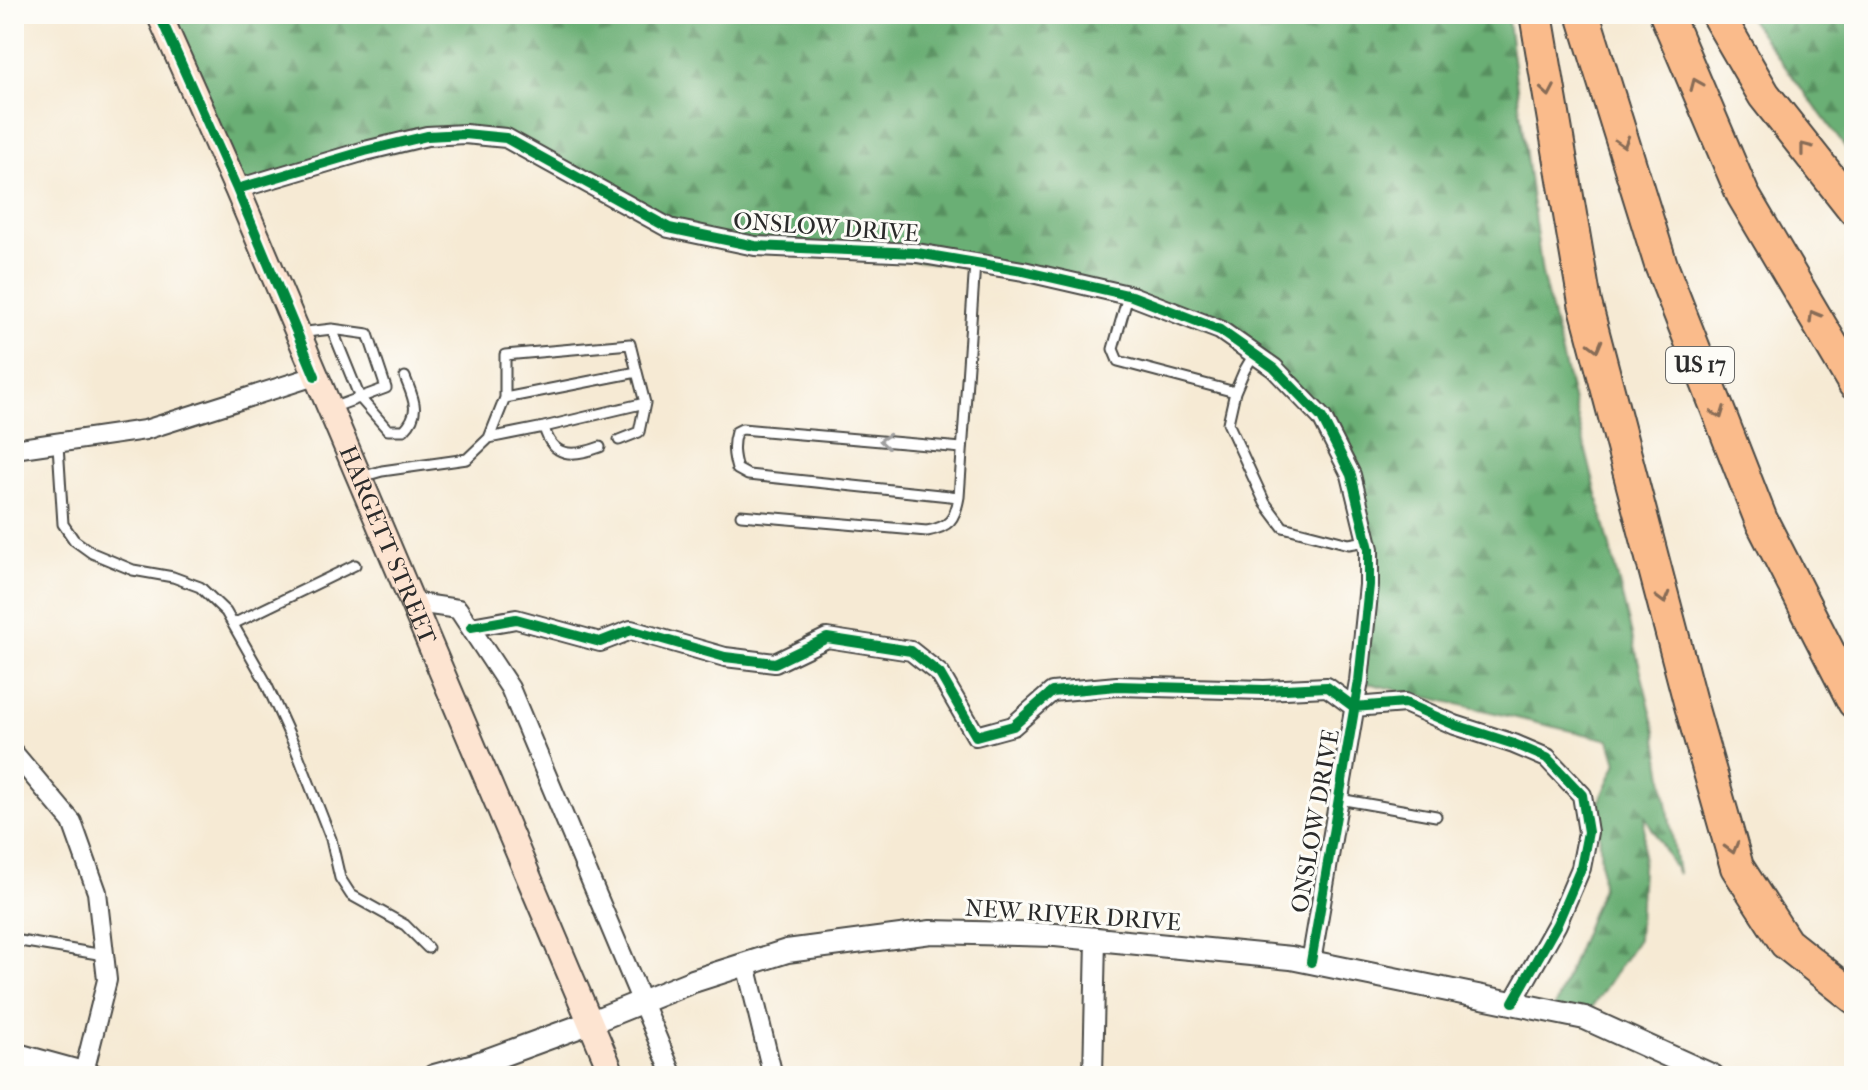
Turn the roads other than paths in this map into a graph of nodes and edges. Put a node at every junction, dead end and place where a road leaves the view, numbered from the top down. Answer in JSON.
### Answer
{"nodes":[{"id":1,"x":159,"y":14,"type":"edge"},
{"id":2,"x":1536,"y":14,"type":"edge"},
{"id":3,"x":1583,"y":14,"type":"edge"},
{"id":4,"x":1666,"y":14,"type":"edge"},
{"id":5,"x":1717,"y":14,"type":"edge"},
{"id":6,"x":237,"y":189,"type":"junction"},
{"id":7,"x":1854,"y":209,"type":"edge"},
{"id":8,"x":975,"y":263,"type":"junction"},
{"id":9,"x":1128,"y":296,"type":"junction"},
{"id":10,"x":332,"y":329,"type":"junction"},
{"id":11,"x":297,"y":334,"type":"junction"},
{"id":12,"x":1254,"y":354,"type":"junction"},
{"id":13,"x":637,"y":372,"type":"junction"},
{"id":14,"x":315,"y":376,"type":"junction"},
{"id":15,"x":405,"y":377,"type":"dead end"},
{"id":16,"x":1854,"y":383,"type":"edge"},
{"id":17,"x":1235,"y":392,"type":"junction"},
{"id":18,"x":360,"y":398,"type":"junction"},
{"id":19,"x":505,"y":398,"type":"junction"},
{"id":20,"x":645,"y":403,"type":"junction"},
{"id":21,"x":329,"y":409,"type":"junction"},
{"id":22,"x":544,"y":427,"type":"junction"},
{"id":23,"x":489,"y":438,"type":"junction"},
{"id":24,"x":619,"y":440,"type":"dead end"},
{"id":25,"x":58,"y":445,"type":"junction"},
{"id":26,"x":600,"y":447,"type":"dead end"},
{"id":27,"x":962,"y":448,"type":"junction"},
{"id":28,"x":14,"y":449,"type":"edge"},
{"id":29,"x":358,"y":478,"type":"junction"},
{"id":30,"x":959,"y":497,"type":"junction"},
{"id":31,"x":741,"y":515,"type":"dead end"},
{"id":32,"x":1367,"y":541,"type":"junction"},
{"id":33,"x":355,"y":565,"type":"dead end"},
{"id":34,"x":410,"y":602,"type":"junction"},
{"id":35,"x":233,"y":624,"type":"junction"},
{"id":36,"x":471,"y":627,"type":"junction"},
{"id":37,"x":1854,"y":702,"type":"edge"},
{"id":38,"x":1354,"y":707,"type":"junction"},
{"id":39,"x":14,"y":753,"type":"edge"},
{"id":40,"x":1339,"y":799,"type":"junction"},
{"id":41,"x":1436,"y":816,"type":"dead end"},
{"id":42,"x":1096,"y":939,"type":"junction"},
{"id":43,"x":14,"y":940,"type":"edge"},
{"id":44,"x":428,"y":948,"type":"dead end"},
{"id":45,"x":104,"y":955,"type":"junction"},
{"id":46,"x":1311,"y":962,"type":"junction"},
{"id":47,"x":746,"y":964,"type":"junction"},
{"id":48,"x":1854,"y":997,"type":"edge"},
{"id":49,"x":641,"y":1002,"type":"junction"},
{"id":50,"x":1513,"y":1002,"type":"junction"},
{"id":51,"x":589,"y":1023,"type":"junction"},
{"id":52,"x":14,"y":1054,"type":"edge"},
{"id":53,"x":87,"y":1075,"type":"edge"},
{"id":54,"x":434,"y":1076,"type":"edge"},
{"id":55,"x":613,"y":1076,"type":"edge"},
{"id":56,"x":673,"y":1076,"type":"edge"},
{"id":57,"x":773,"y":1076,"type":"edge"},
{"id":58,"x":1093,"y":1076,"type":"edge"},
{"id":59,"x":1713,"y":1076,"type":"edge"}],
"edges":[{"from":1,"to":6,"type":"main road","name":"HARGETT STREET"},
{"from":2,"to":48,"type":"highway","one_way":true},
{"from":3,"to":37,"type":"highway","number":"US 17","one_way":true},
{"from":16,"to":4,"type":"highway","one_way":true},
{"from":7,"to":5,"type":"highway","one_way":true},
{"from":6,"to":8,"type":"street","name":"ONSLOW DRIVE"},
{"from":6,"to":11,"type":"main road","name":"HARGETT STREET"},
{"from":8,"to":9,"type":"street","name":"ONSLOW DRIVE"},
{"from":8,"to":27,"type":"lane"},
{"from":9,"to":12,"type":"street","name":"ONSLOW DRIVE"},
{"from":9,"to":17,"type":"lane"},
{"from":10,"to":11,"type":"lane"},
{"from":10,"to":18,"type":"lane"},
{"from":10,"to":18,"type":"lane"},
{"from":11,"to":14,"type":"main road","name":"HARGETT STREET"},
{"from":12,"to":17,"type":"lane"},
{"from":12,"to":32,"type":"street","name":"ONSLOW DRIVE"},
{"from":13,"to":19,"type":"lane"},
{"from":13,"to":19,"type":"lane"},
{"from":13,"to":20,"type":"lane"},
{"from":14,"to":21,"type":"main road","name":"HARGETT STREET"},
{"from":14,"to":25,"type":"street"},
{"from":15,"to":18,"type":"lane"},
{"from":17,"to":32,"type":"lane"},
{"from":18,"to":21,"type":"lane"},
{"from":19,"to":23,"type":"lane"},
{"from":20,"to":22,"type":"lane"},
{"from":20,"to":24,"type":"lane"},
{"from":21,"to":29,"type":"main road","name":"HARGETT STREET"},
{"from":22,"to":23,"type":"lane"},
{"from":22,"to":26,"type":"lane"},
{"from":23,"to":29,"type":"lane"},
{"from":25,"to":28,"type":"street"},
{"from":25,"to":35,"type":"lane"},
{"from":27,"to":30,"type":"lane"},
{"from":27,"to":30,"type":"lane","one_way":true},
{"from":29,"to":34,"type":"main road","name":"HARGETT STREET"},
{"from":30,"to":31,"type":"lane"},
{"from":32,"to":38,"type":"street","name":"ONSLOW DRIVE"},
{"from":33,"to":35,"type":"lane"},
{"from":34,"to":36,"type":"street"},
{"from":34,"to":51,"type":"main road","name":"HARGETT STREET"},
{"from":35,"to":44,"type":"lane"},
{"from":36,"to":38,"type":"street"},
{"from":36,"to":49,"type":"street"},
{"from":38,"to":40,"type":"street","name":"ONSLOW DRIVE"},
{"from":38,"to":50,"type":"street"},
{"from":39,"to":45,"type":"street"},
{"from":40,"to":41,"type":"lane"},
{"from":40,"to":46,"type":"street","name":"ONSLOW DRIVE"},
{"from":42,"to":46,"type":"street","name":"NEW RIVER DRIVE"},
{"from":42,"to":47,"type":"street","name":"NEW RIVER DRIVE"},
{"from":42,"to":58,"type":"street"},
{"from":43,"to":45,"type":"lane"},
{"from":45,"to":53,"type":"street"},
{"from":46,"to":50,"type":"street","name":"NEW RIVER DRIVE"},
{"from":47,"to":49,"type":"street","name":"NEW RIVER DRIVE"},
{"from":47,"to":57,"type":"street"},
{"from":49,"to":51,"type":"street","name":"NEW RIVER DRIVE"},
{"from":49,"to":56,"type":"street"},
{"from":50,"to":59,"type":"street","name":"NEW RIVER DRIVE"},
{"from":51,"to":54,"type":"street","name":"NEW RIVER DRIVE"},
{"from":51,"to":55,"type":"main road","name":"HARGETT STREET"},
{"from":52,"to":53,"type":"street"}]}
